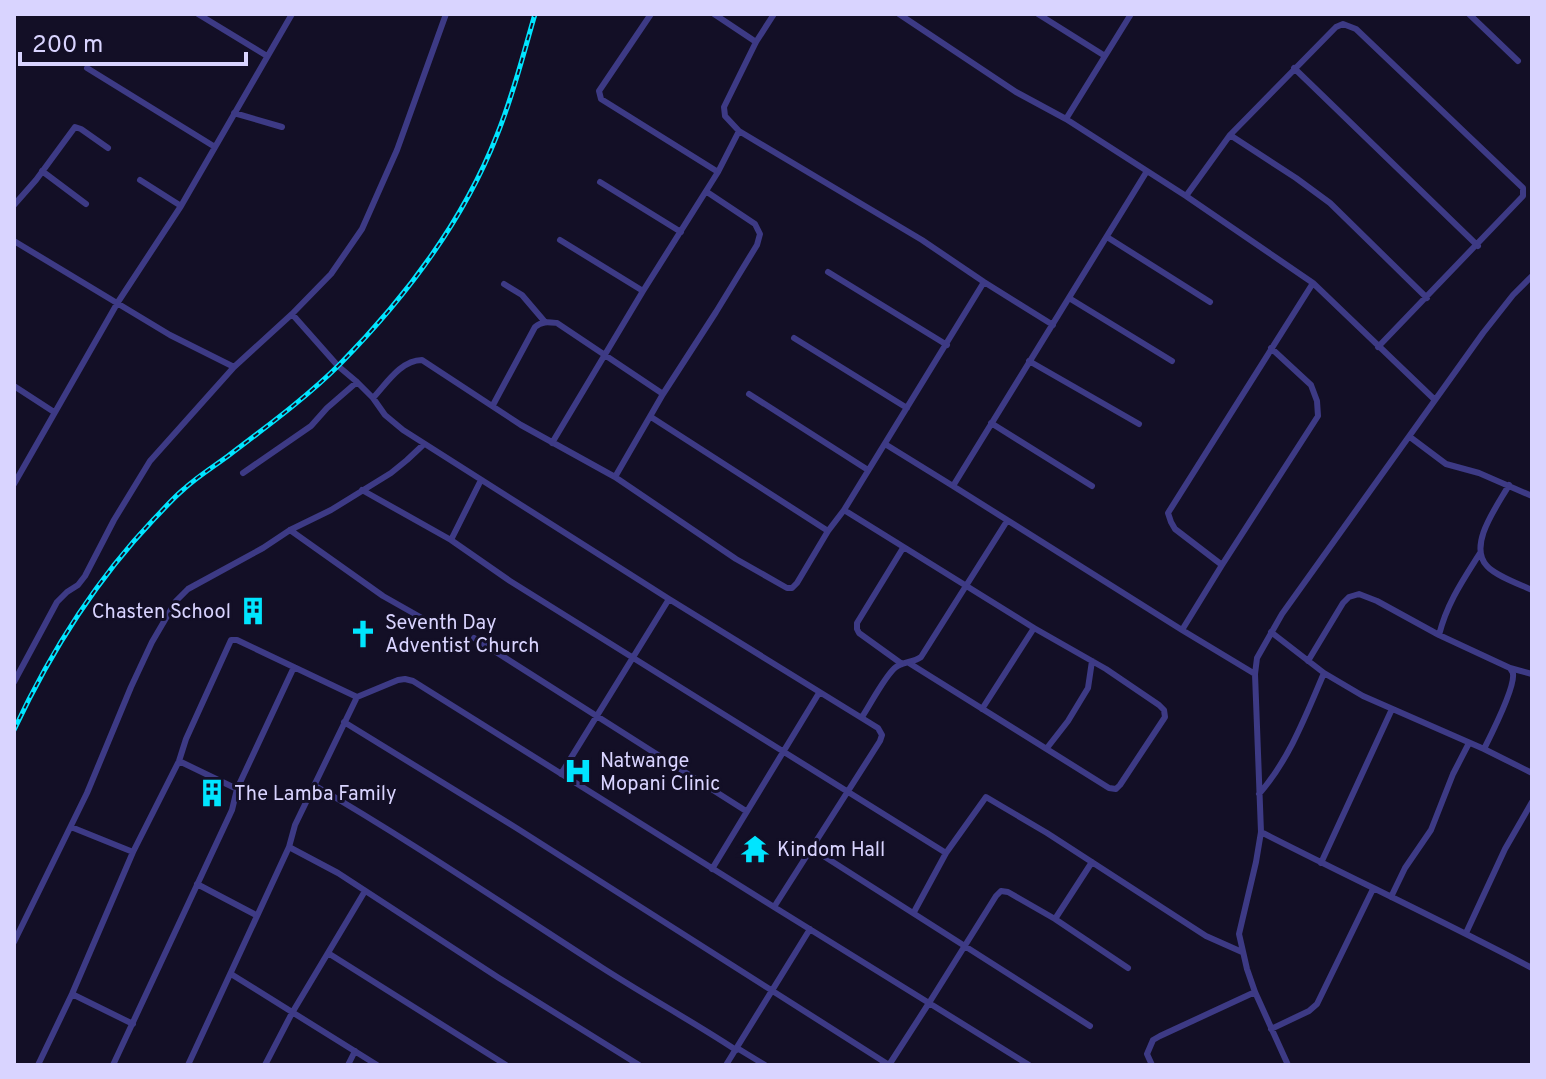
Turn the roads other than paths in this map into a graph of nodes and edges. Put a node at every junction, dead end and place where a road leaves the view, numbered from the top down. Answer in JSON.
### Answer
{"nodes":[{"id":1,"x":198,"y":14,"type":"edge"},
{"id":2,"x":292,"y":14,"type":"edge"},
{"id":3,"x":446,"y":14,"type":"edge"},
{"id":4,"x":651,"y":14,"type":"edge"},
{"id":5,"x":714,"y":14,"type":"edge"},
{"id":6,"x":774,"y":14,"type":"edge"},
{"id":7,"x":899,"y":14,"type":"edge"},
{"id":8,"x":1039,"y":14,"type":"edge"},
{"id":9,"x":1131,"y":14,"type":"edge"},
{"id":10,"x":1470,"y":14,"type":"edge"},
{"id":11,"x":756,"y":42,"type":"junction"},
{"id":12,"x":267,"y":56,"type":"junction"},
{"id":13,"x":1105,"y":56,"type":"junction"},
{"id":14,"x":1518,"y":61,"type":"dead end"},
{"id":15,"x":87,"y":68,"type":"dead end"},
{"id":16,"x":1294,"y":68,"type":"junction"},
{"id":17,"x":234,"y":113,"type":"junction"},
{"id":18,"x":1066,"y":119,"type":"junction"},
{"id":19,"x":282,"y":127,"type":"dead end"},
{"id":20,"x":739,"y":131,"type":"junction"},
{"id":21,"x":1230,"y":135,"type":"junction"},
{"id":22,"x":215,"y":147,"type":"junction"},
{"id":23,"x":108,"y":148,"type":"dead end"},
{"id":24,"x":42,"y":171,"type":"junction"},
{"id":25,"x":1147,"y":171,"type":"junction"},
{"id":26,"x":718,"y":172,"type":"junction"},
{"id":27,"x":140,"y":180,"type":"dead end"},
{"id":28,"x":600,"y":182,"type":"dead end"},
{"id":29,"x":707,"y":192,"type":"junction"},
{"id":30,"x":1186,"y":196,"type":"junction"},
{"id":31,"x":86,"y":204,"type":"dead end"},
{"id":32,"x":14,"y":205,"type":"edge"},
{"id":33,"x":181,"y":206,"type":"junction"},
{"id":34,"x":681,"y":232,"type":"junction"},
{"id":35,"x":1107,"y":237,"type":"junction"},
{"id":36,"x":560,"y":240,"type":"dead end"},
{"id":37,"x":14,"y":241,"type":"edge"},
{"id":38,"x":1478,"y":246,"type":"junction"},
{"id":39,"x":828,"y":272,"type":"dead end"},
{"id":40,"x":1532,"y":276,"type":"edge"},
{"id":41,"x":984,"y":282,"type":"junction"},
{"id":42,"x":1313,"y":283,"type":"junction"},
{"id":43,"x":504,"y":284,"type":"dead end"},
{"id":44,"x":643,"y":291,"type":"junction"},
{"id":45,"x":1069,"y":298,"type":"junction"},
{"id":46,"x":1427,"y":298,"type":"junction"},
{"id":47,"x":118,"y":302,"type":"junction"},
{"id":48,"x":1210,"y":302,"type":"dead end"},
{"id":49,"x":292,"y":314,"type":"junction"},
{"id":50,"x":545,"y":322,"type":"junction"},
{"id":51,"x":1053,"y":325,"type":"junction"},
{"id":52,"x":794,"y":338,"type":"dead end"},
{"id":53,"x":947,"y":345,"type":"junction"},
{"id":54,"x":1378,"y":347,"type":"junction"},
{"id":55,"x":1271,"y":348,"type":"junction"},
{"id":56,"x":606,"y":356,"type":"junction"},
{"id":57,"x":1029,"y":361,"type":"junction"},
{"id":58,"x":1172,"y":361,"type":"dead end"},
{"id":59,"x":234,"y":367,"type":"junction"},
{"id":60,"x":357,"y":382,"type":"junction"},
{"id":61,"x":14,"y":386,"type":"edge"},
{"id":62,"x":663,"y":394,"type":"junction"},
{"id":63,"x":749,"y":394,"type":"dead end"},
{"id":64,"x":373,"y":398,"type":"junction"},
{"id":65,"x":1435,"y":400,"type":"junction"},
{"id":66,"x":493,"y":405,"type":"junction"},
{"id":67,"x":907,"y":408,"type":"junction"},
{"id":68,"x":54,"y":412,"type":"junction"},
{"id":69,"x":651,"y":417,"type":"junction"},
{"id":70,"x":991,"y":423,"type":"junction"},
{"id":71,"x":1139,"y":424,"type":"dead end"},
{"id":72,"x":1410,"y":437,"type":"junction"},
{"id":73,"x":552,"y":443,"type":"junction"},
{"id":74,"x":885,"y":444,"type":"junction"},
{"id":75,"x":423,"y":445,"type":"junction"},
{"id":76,"x":868,"y":470,"type":"junction"},
{"id":77,"x":243,"y":473,"type":"dead end"},
{"id":78,"x":615,"y":477,"type":"junction"},
{"id":79,"x":481,"y":480,"type":"junction"},
{"id":80,"x":14,"y":484,"type":"edge"},
{"id":81,"x":1509,"y":485,"type":"junction"},
{"id":82,"x":953,"y":486,"type":"junction"},
{"id":83,"x":1092,"y":486,"type":"dead end"},
{"id":84,"x":362,"y":490,"type":"junction"},
{"id":85,"x":1532,"y":496,"type":"edge"},
{"id":86,"x":844,"y":510,"type":"junction"},
{"id":87,"x":1007,"y":521,"type":"junction"},
{"id":88,"x":290,"y":530,"type":"junction"},
{"id":89,"x":828,"y":531,"type":"junction"},
{"id":90,"x":451,"y":540,"type":"junction"},
{"id":91,"x":903,"y":548,"type":"junction"},
{"id":92,"x":1480,"y":553,"type":"junction"},
{"id":93,"x":1222,"y":565,"type":"junction"},
{"id":94,"x":967,"y":585,"type":"junction"},
{"id":95,"x":1532,"y":590,"type":"edge"},
{"id":96,"x":669,"y":599,"type":"junction"},
{"id":97,"x":436,"y":626,"type":"dead end"},
{"id":98,"x":1034,"y":628,"type":"junction"},
{"id":99,"x":1182,"y":630,"type":"junction"},
{"id":100,"x":1271,"y":632,"type":"junction"},
{"id":101,"x":1439,"y":635,"type":"junction"},
{"id":102,"x":474,"y":638,"type":"dead end"},
{"id":103,"x":634,"y":658,"type":"junction"},
{"id":104,"x":1092,"y":661,"type":"junction"},
{"id":105,"x":1308,"y":661,"type":"junction"},
{"id":106,"x":906,"y":663,"type":"junction"},
{"id":107,"x":294,"y":667,"type":"junction"},
{"id":108,"x":1510,"y":668,"type":"junction"},
{"id":109,"x":1324,"y":673,"type":"junction"},
{"id":110,"x":1255,"y":674,"type":"junction"},
{"id":111,"x":1532,"y":674,"type":"edge"},
{"id":112,"x":14,"y":682,"type":"edge"},
{"id":113,"x":819,"y":693,"type":"junction"},
{"id":114,"x":357,"y":697,"type":"junction"},
{"id":115,"x":982,"y":709,"type":"junction"},
{"id":116,"x":1392,"y":709,"type":"junction"},
{"id":117,"x":597,"y":716,"type":"junction"},
{"id":118,"x":862,"y":717,"type":"junction"},
{"id":119,"x":344,"y":722,"type":"junction"},
{"id":120,"x":1469,"y":743,"type":"junction"},
{"id":121,"x":1047,"y":748,"type":"junction"},
{"id":122,"x":1484,"y":749,"type":"junction"},
{"id":123,"x":784,"y":751,"type":"junction"},
{"id":124,"x":179,"y":761,"type":"junction"},
{"id":125,"x":1532,"y":773,"type":"edge"},
{"id":126,"x":561,"y":774,"type":"junction"},
{"id":127,"x":314,"y":785,"type":"junction"},
{"id":128,"x":237,"y":789,"type":"junction"},
{"id":129,"x":847,"y":792,"type":"junction"},
{"id":130,"x":1259,"y":794,"type":"junction"},
{"id":131,"x":1532,"y":802,"type":"edge"},
{"id":132,"x":746,"y":811,"type":"junction"},
{"id":133,"x":71,"y":827,"type":"junction"},
{"id":134,"x":1261,"y":832,"type":"junction"},
{"id":135,"x":289,"y":847,"type":"junction"},
{"id":136,"x":811,"y":848,"type":"junction"},
{"id":137,"x":133,"y":852,"type":"junction"},
{"id":138,"x":946,"y":853,"type":"junction"},
{"id":139,"x":1092,"y":862,"type":"junction"},
{"id":140,"x":1321,"y":863,"type":"junction"},
{"id":141,"x":712,"y":869,"type":"junction"},
{"id":142,"x":197,"y":884,"type":"junction"},
{"id":143,"x":1373,"y":889,"type":"junction"},
{"id":144,"x":365,"y":891,"type":"junction"},
{"id":145,"x":1391,"y":897,"type":"junction"},
{"id":146,"x":774,"y":907,"type":"junction"},
{"id":147,"x":914,"y":912,"type":"junction"},
{"id":148,"x":256,"y":915,"type":"junction"},
{"id":149,"x":1055,"y":919,"type":"junction"},
{"id":150,"x":810,"y":929,"type":"junction"},
{"id":151,"x":1466,"y":933,"type":"junction"},
{"id":152,"x":14,"y":942,"type":"edge"},
{"id":153,"x":965,"y":946,"type":"junction"},
{"id":154,"x":1242,"y":952,"type":"junction"},
{"id":155,"x":328,"y":953,"type":"junction"},
{"id":156,"x":1128,"y":968,"type":"dead end"},
{"id":157,"x":1532,"y":968,"type":"edge"},
{"id":158,"x":231,"y":974,"type":"junction"},
{"id":159,"x":772,"y":989,"type":"junction"},
{"id":160,"x":1255,"y":992,"type":"junction"},
{"id":161,"x":72,"y":994,"type":"junction"},
{"id":162,"x":929,"y":1003,"type":"junction"},
{"id":163,"x":292,"y":1013,"type":"junction"},
{"id":164,"x":133,"y":1024,"type":"junction"},
{"id":165,"x":1090,"y":1026,"type":"dead end"},
{"id":166,"x":1271,"y":1029,"type":"junction"},
{"id":167,"x":737,"y":1049,"type":"junction"},
{"id":168,"x":355,"y":1051,"type":"junction"},
{"id":169,"x":38,"y":1065,"type":"edge"},
{"id":170,"x":113,"y":1065,"type":"edge"},
{"id":171,"x":188,"y":1065,"type":"edge"},
{"id":172,"x":265,"y":1065,"type":"edge"},
{"id":173,"x":348,"y":1065,"type":"edge"},
{"id":174,"x":377,"y":1065,"type":"edge"},
{"id":175,"x":506,"y":1065,"type":"edge"},
{"id":176,"x":639,"y":1065,"type":"edge"},
{"id":177,"x":726,"y":1065,"type":"edge"},
{"id":178,"x":765,"y":1065,"type":"edge"},
{"id":179,"x":889,"y":1065,"type":"edge"},
{"id":180,"x":1029,"y":1065,"type":"edge"},
{"id":181,"x":1152,"y":1065,"type":"edge"},
{"id":182,"x":1288,"y":1065,"type":"edge"}],
"edges":[{"from":1,"to":12,"type":"street"},
{"from":2,"to":12,"type":"street"},
{"from":3,"to":49,"type":"street"},
{"from":4,"to":26,"type":"street"},
{"from":5,"to":11,"type":"street"},
{"from":6,"to":11,"type":"street"},
{"from":7,"to":18,"type":"street"},
{"from":8,"to":13,"type":"street"},
{"from":9,"to":13,"type":"street"},
{"from":10,"to":14,"type":"street"},
{"from":11,"to":20,"type":"street"},
{"from":12,"to":17,"type":"street"},
{"from":13,"to":18,"type":"street"},
{"from":15,"to":22,"type":"street"},
{"from":16,"to":21,"type":"street"},
{"from":16,"to":38,"type":"street"},
{"from":16,"to":38,"type":"street"},
{"from":17,"to":19,"type":"street"},
{"from":17,"to":22,"type":"street"},
{"from":18,"to":25,"type":"street"},
{"from":20,"to":26,"type":"street"},
{"from":20,"to":41,"type":"street"},
{"from":21,"to":30,"type":"street"},
{"from":21,"to":46,"type":"street"},
{"from":22,"to":33,"type":"street"},
{"from":23,"to":24,"type":"street"},
{"from":24,"to":31,"type":"street"},
{"from":24,"to":32,"type":"street"},
{"from":25,"to":30,"type":"street"},
{"from":25,"to":35,"type":"street"},
{"from":26,"to":29,"type":"street"},
{"from":27,"to":33,"type":"street"},
{"from":28,"to":34,"type":"street"},
{"from":29,"to":34,"type":"street"},
{"from":29,"to":62,"type":"street"},
{"from":30,"to":42,"type":"street"},
{"from":33,"to":47,"type":"street"},
{"from":34,"to":44,"type":"street"},
{"from":35,"to":45,"type":"street"},
{"from":35,"to":48,"type":"street"},
{"from":36,"to":44,"type":"street"},
{"from":37,"to":47,"type":"street"},
{"from":38,"to":46,"type":"street"},
{"from":39,"to":53,"type":"street"},
{"from":40,"to":65,"type":"street"},
{"from":41,"to":51,"type":"street"},
{"from":41,"to":53,"type":"street"},
{"from":42,"to":54,"type":"street"},
{"from":42,"to":55,"type":"street"},
{"from":43,"to":50,"type":"street"},
{"from":44,"to":56,"type":"street"},
{"from":45,"to":51,"type":"street"},
{"from":45,"to":58,"type":"street"},
{"from":46,"to":54,"type":"street"},
{"from":47,"to":59,"type":"street"},
{"from":47,"to":68,"type":"street"},
{"from":49,"to":59,"type":"street"},
{"from":49,"to":60,"type":"street"},
{"from":50,"to":56,"type":"street"},
{"from":50,"to":66,"type":"street"},
{"from":51,"to":57,"type":"street"},
{"from":52,"to":67,"type":"street"},
{"from":53,"to":67,"type":"street"},
{"from":54,"to":65,"type":"street"},
{"from":55,"to":93,"type":"street"},
{"from":55,"to":93,"type":"street"},
{"from":56,"to":62,"type":"street"},
{"from":56,"to":73,"type":"street"},
{"from":57,"to":70,"type":"street"},
{"from":57,"to":71,"type":"street"},
{"from":59,"to":112,"type":"street"},
{"from":60,"to":64,"type":"street"},
{"from":60,"to":77,"type":"street"},
{"from":61,"to":68,"type":"street"},
{"from":62,"to":69,"type":"street"},
{"from":63,"to":76,"type":"street"},
{"from":64,"to":66,"type":"street"},
{"from":64,"to":75,"type":"street"},
{"from":65,"to":72,"type":"street"},
{"from":66,"to":73,"type":"street"},
{"from":67,"to":74,"type":"street"},
{"from":68,"to":80,"type":"street"},
{"from":69,"to":78,"type":"street"},
{"from":69,"to":89,"type":"street"},
{"from":70,"to":82,"type":"street"},
{"from":70,"to":83,"type":"street"},
{"from":72,"to":81,"type":"street"},
{"from":72,"to":100,"type":"street"},
{"from":73,"to":78,"type":"street"},
{"from":74,"to":76,"type":"street"},
{"from":74,"to":82,"type":"street"},
{"from":75,"to":79,"type":"street"},
{"from":75,"to":84,"type":"street"},
{"from":76,"to":86,"type":"street"},
{"from":78,"to":89,"type":"street"},
{"from":79,"to":90,"type":"street"},
{"from":79,"to":96,"type":"street"},
{"from":81,"to":85,"type":"street"},
{"from":81,"to":92,"type":"street"},
{"from":82,"to":87,"type":"street"},
{"from":84,"to":88,"type":"street"},
{"from":84,"to":90,"type":"street"},
{"from":86,"to":89,"type":"street"},
{"from":86,"to":91,"type":"street"},
{"from":87,"to":94,"type":"street"},
{"from":87,"to":99,"type":"street"},
{"from":88,"to":97,"type":"street"},
{"from":88,"to":133,"type":"street"},
{"from":90,"to":103,"type":"street"},
{"from":91,"to":94,"type":"street"},
{"from":91,"to":106,"type":"street"},
{"from":92,"to":95,"type":"street"},
{"from":92,"to":101,"type":"street"},
{"from":93,"to":99,"type":"street"},
{"from":94,"to":98,"type":"street"},
{"from":94,"to":106,"type":"street"},
{"from":96,"to":103,"type":"street"},
{"from":96,"to":113,"type":"street"},
{"from":98,"to":104,"type":"street"},
{"from":98,"to":115,"type":"street"},
{"from":99,"to":110,"type":"street"},
{"from":100,"to":105,"type":"street"},
{"from":100,"to":110,"type":"street"},
{"from":101,"to":105,"type":"street"},
{"from":101,"to":108,"type":"street"},
{"from":102,"to":117,"type":"street"},
{"from":103,"to":117,"type":"street"},
{"from":103,"to":123,"type":"street"},
{"from":104,"to":121,"type":"street"},
{"from":104,"to":121,"type":"street"},
{"from":105,"to":109,"type":"street"},
{"from":106,"to":115,"type":"street"},
{"from":106,"to":118,"type":"street"},
{"from":107,"to":114,"type":"street"},
{"from":107,"to":124,"type":"street"},
{"from":107,"to":128,"type":"street"},
{"from":108,"to":111,"type":"street"},
{"from":108,"to":122,"type":"street"},
{"from":109,"to":116,"type":"street"},
{"from":109,"to":130,"type":"street"},
{"from":110,"to":130,"type":"street"},
{"from":113,"to":118,"type":"street"},
{"from":113,"to":123,"type":"street"},
{"from":114,"to":119,"type":"street"},
{"from":114,"to":126,"type":"street"},
{"from":115,"to":121,"type":"street"},
{"from":116,"to":120,"type":"street"},
{"from":116,"to":140,"type":"street"},
{"from":117,"to":126,"type":"street"},
{"from":117,"to":132,"type":"street"},
{"from":118,"to":129,"type":"street"},
{"from":119,"to":127,"type":"street"},
{"from":119,"to":159,"type":"street"},
{"from":120,"to":122,"type":"street"},
{"from":120,"to":145,"type":"street"},
{"from":122,"to":125,"type":"street"},
{"from":123,"to":129,"type":"street"},
{"from":123,"to":132,"type":"street"},
{"from":124,"to":128,"type":"street"},
{"from":124,"to":137,"type":"street"},
{"from":126,"to":141,"type":"street"},
{"from":127,"to":135,"type":"street"},
{"from":127,"to":167,"type":"street"},
{"from":128,"to":142,"type":"street"},
{"from":129,"to":136,"type":"street"},
{"from":129,"to":138,"type":"street"},
{"from":130,"to":134,"type":"street"},
{"from":131,"to":151,"type":"street"},
{"from":132,"to":141,"type":"street"},
{"from":133,"to":137,"type":"street"},
{"from":133,"to":152,"type":"street"},
{"from":134,"to":140,"type":"street"},
{"from":134,"to":154,"type":"street"},
{"from":135,"to":144,"type":"street"},
{"from":135,"to":148,"type":"street"},
{"from":136,"to":146,"type":"street"},
{"from":136,"to":147,"type":"street"},
{"from":137,"to":161,"type":"street"},
{"from":138,"to":139,"type":"street"},
{"from":138,"to":147,"type":"street"},
{"from":139,"to":149,"type":"street"},
{"from":139,"to":154,"type":"street"},
{"from":140,"to":143,"type":"street"},
{"from":141,"to":146,"type":"street"},
{"from":142,"to":148,"type":"street"},
{"from":142,"to":164,"type":"street"},
{"from":143,"to":145,"type":"street"},
{"from":143,"to":166,"type":"street"},
{"from":144,"to":155,"type":"street"},
{"from":144,"to":176,"type":"street"},
{"from":145,"to":151,"type":"street"},
{"from":146,"to":150,"type":"street"},
{"from":147,"to":153,"type":"street"},
{"from":148,"to":158,"type":"street"},
{"from":149,"to":153,"type":"street"},
{"from":149,"to":156,"type":"street"},
{"from":150,"to":159,"type":"street"},
{"from":150,"to":162,"type":"street"},
{"from":151,"to":157,"type":"street"},
{"from":153,"to":162,"type":"street"},
{"from":153,"to":165,"type":"street"},
{"from":154,"to":160,"type":"street"},
{"from":155,"to":163,"type":"street"},
{"from":155,"to":175,"type":"street"},
{"from":158,"to":163,"type":"street"},
{"from":158,"to":171,"type":"street"},
{"from":159,"to":167,"type":"street"},
{"from":159,"to":179,"type":"street"},
{"from":160,"to":166,"type":"street"},
{"from":160,"to":181,"type":"street"},
{"from":161,"to":164,"type":"street"},
{"from":161,"to":169,"type":"street"},
{"from":162,"to":179,"type":"street"},
{"from":162,"to":180,"type":"street"},
{"from":163,"to":168,"type":"street"},
{"from":163,"to":172,"type":"street"},
{"from":164,"to":170,"type":"street"},
{"from":166,"to":182,"type":"street"},
{"from":167,"to":177,"type":"street"},
{"from":167,"to":178,"type":"street"},
{"from":168,"to":173,"type":"street"},
{"from":168,"to":174,"type":"street"}]}
